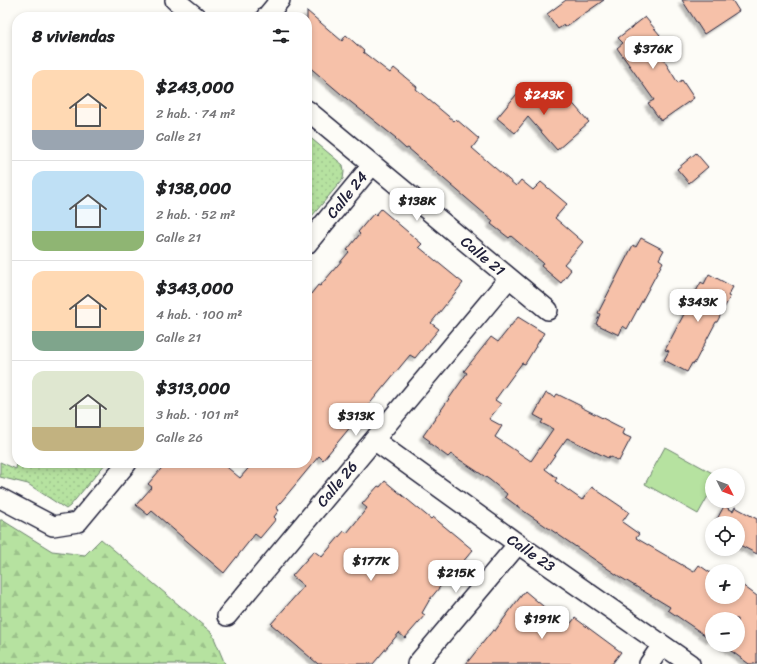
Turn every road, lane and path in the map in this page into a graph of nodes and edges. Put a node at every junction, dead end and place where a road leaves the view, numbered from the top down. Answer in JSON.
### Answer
{"nodes":[{"id":1,"x":175,"y":0,"type":"edge"},
{"id":2,"x":280,"y":0,"type":"edge"},
{"id":3,"x":190,"y":12,"type":"edge"},
{"id":4,"x":270,"y":12,"type":"edge"},
{"id":5,"x":312,"y":114,"type":"edge"},
{"id":6,"x":372,"y":165,"type":"junction"},
{"id":7,"x":312,"y":238,"type":"edge"},
{"id":8,"x":509,"y":278,"type":"junction"},
{"id":9,"x":548,"y":310,"type":"dead end"},
{"id":10,"x":374,"y":440,"type":"junction"},
{"id":11,"x":123,"y":468,"type":"edge"},
{"id":12,"x":0,"y":498,"type":"edge"},
{"id":13,"x":518,"y":544,"type":"junction"},
{"id":14,"x":227,"y":616,"type":"dead end"},
{"id":15,"x":662,"y":644,"type":"junction"},
{"id":16,"x":417,"y":664,"type":"edge"},
{"id":17,"x":649,"y":664,"type":"edge"},
{"id":18,"x":690,"y":664,"type":"edge"}],
"edges":[{"from":1,"to":3,"type":"street"},
{"from":2,"to":4,"type":"street"},
{"from":5,"to":6,"type":"street","name":"Calle 21"},
{"from":6,"to":7,"type":"street","name":"Calle 24"},
{"from":6,"to":8,"type":"street","name":"Calle 21"},
{"from":8,"to":9,"type":"street","name":"Calle 21"},
{"from":8,"to":10,"type":"street","name":"Calle 26"},
{"from":10,"to":13,"type":"street","name":"Calle 23"},
{"from":10,"to":14,"type":"street","name":"Calle 26"},
{"from":11,"to":12,"type":"street"},
{"from":13,"to":15,"type":"street","name":"Calle 23"},
{"from":13,"to":16,"type":"street"},
{"from":15,"to":17,"type":"street"},
{"from":15,"to":18,"type":"street","name":"Calle 23"}]}
